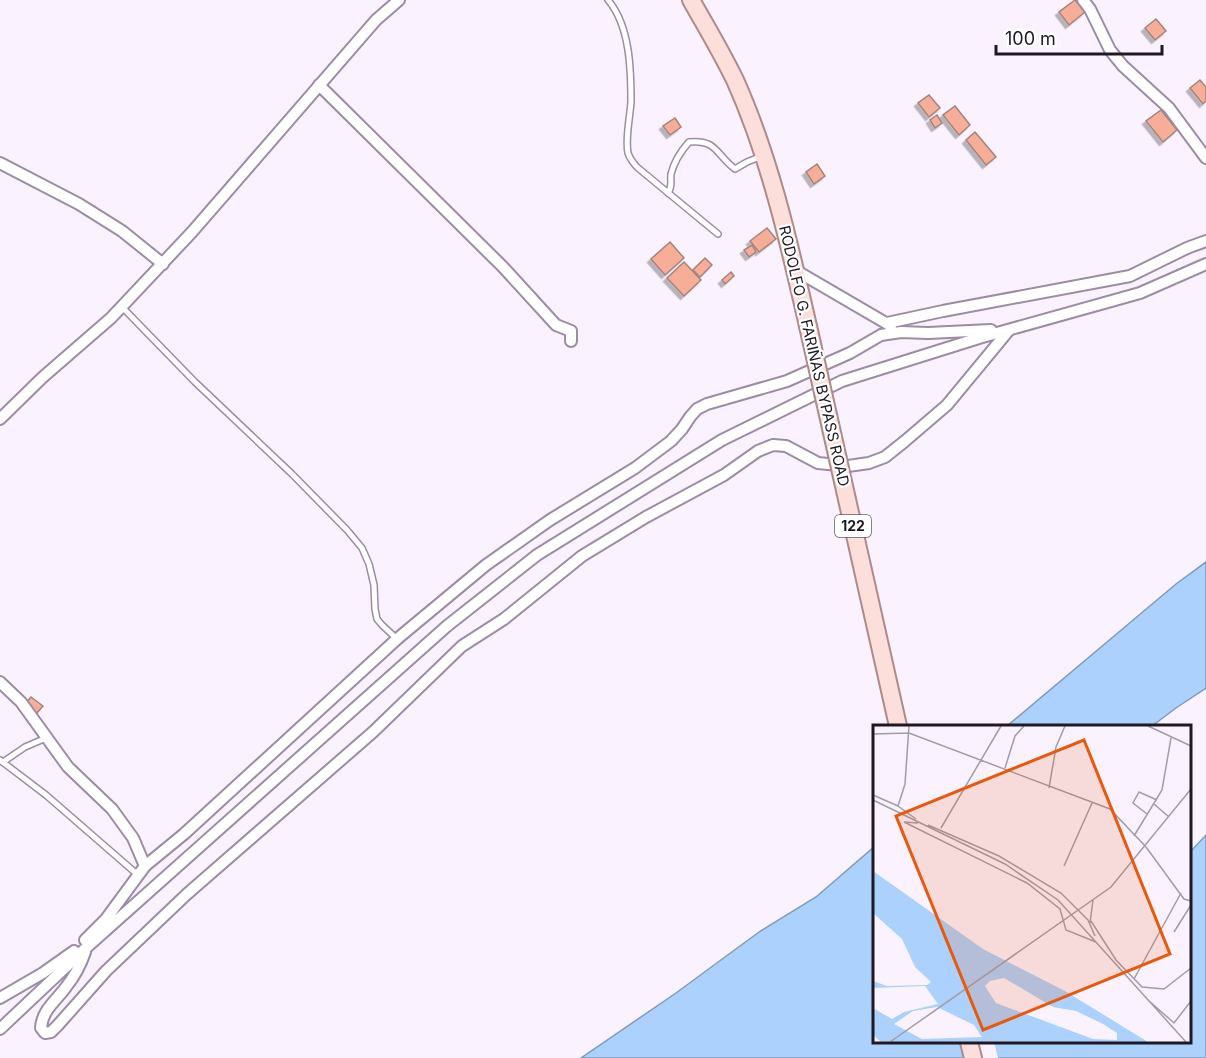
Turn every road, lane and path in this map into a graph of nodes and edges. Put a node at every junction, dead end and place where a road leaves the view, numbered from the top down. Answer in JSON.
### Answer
{"nodes":[{"id":1,"x":399,"y":0,"type":"edge"},
{"id":2,"x":608,"y":0,"type":"edge"},
{"id":3,"x":691,"y":0,"type":"edge"},
{"id":4,"x":1083,"y":0,"type":"edge"},
{"id":5,"x":318,"y":85,"type":"junction"},
{"id":6,"x":763,"y":155,"type":"junction"},
{"id":7,"x":1206,"y":158,"type":"edge"},
{"id":8,"x":0,"y":163,"type":"edge"},
{"id":9,"x":668,"y":193,"type":"junction"},
{"id":10,"x":718,"y":234,"type":"dead end"},
{"id":11,"x":1206,"y":241,"type":"edge"},
{"id":12,"x":163,"y":264,"type":"junction"},
{"id":13,"x":1206,"y":264,"type":"edge"},
{"id":14,"x":795,"y":270,"type":"junction"},
{"id":15,"x":122,"y":307,"type":"junction"},
{"id":16,"x":887,"y":323,"type":"junction"},
{"id":17,"x":1009,"y":330,"type":"junction"},
{"id":18,"x":901,"y":332,"type":"junction"},
{"id":19,"x":571,"y":341,"type":"dead end"},
{"id":20,"x":0,"y":419,"type":"edge"},
{"id":21,"x":397,"y":639,"type":"junction"},
{"id":22,"x":0,"y":682,"type":"edge"},
{"id":23,"x":898,"y":725,"type":"edge"},
{"id":24,"x":46,"y":738,"type":"junction"},
{"id":25,"x":1,"y":761,"type":"edge"},
{"id":26,"x":141,"y":870,"type":"junction"},
{"id":27,"x":91,"y":935,"type":"junction"},
{"id":28,"x":87,"y":947,"type":"junction"},
{"id":29,"x":0,"y":998,"type":"edge"},
{"id":30,"x":0,"y":1029,"type":"edge"},
{"id":31,"x":969,"y":1043,"type":"edge"},
{"id":32,"x":973,"y":1058,"type":"edge"}],
"edges":[{"from":1,"to":5,"type":"street"},
{"from":2,"to":9,"type":"lane"},
{"from":3,"to":6,"type":"main road","name":"RODOLFO G. FARIÑAS BYPASS ROAD","number":"122"},
{"from":4,"to":7,"type":"street"},
{"from":5,"to":12,"type":"street"},
{"from":5,"to":19,"type":"street"},
{"from":6,"to":9,"type":"lane"},
{"from":6,"to":14,"type":"main road","name":"RODOLFO G. FARIÑAS BYPASS ROAD","number":"122"},
{"from":8,"to":12,"type":"street"},
{"from":9,"to":10,"type":"lane"},
{"from":11,"to":16,"type":"street"},
{"from":12,"to":15,"type":"street"},
{"from":13,"to":17,"type":"street"},
{"from":14,"to":16,"type":"street"},
{"from":14,"to":23,"type":"main road","name":"RODOLFO G. FARIÑAS BYPASS ROAD","number":"122","bridge":true},
{"from":15,"to":20,"type":"street"},
{"from":15,"to":21,"type":"lane"},
{"from":16,"to":18,"type":"street"},
{"from":17,"to":18,"type":"street"},
{"from":17,"to":28,"type":"street"},
{"from":17,"to":28,"type":"street"},
{"from":18,"to":21,"type":"street"},
{"from":21,"to":26,"type":"street"},
{"from":22,"to":24,"type":"street"},
{"from":24,"to":25,"type":"lane"},
{"from":24,"to":26,"type":"street"},
{"from":25,"to":26,"type":"lane"},
{"from":26,"to":27,"type":"street"},
{"from":27,"to":28,"type":"street"},
{"from":27,"to":29,"type":"street"},
{"from":28,"to":30,"type":"street"},
{"from":31,"to":32,"type":"main road"}]}
